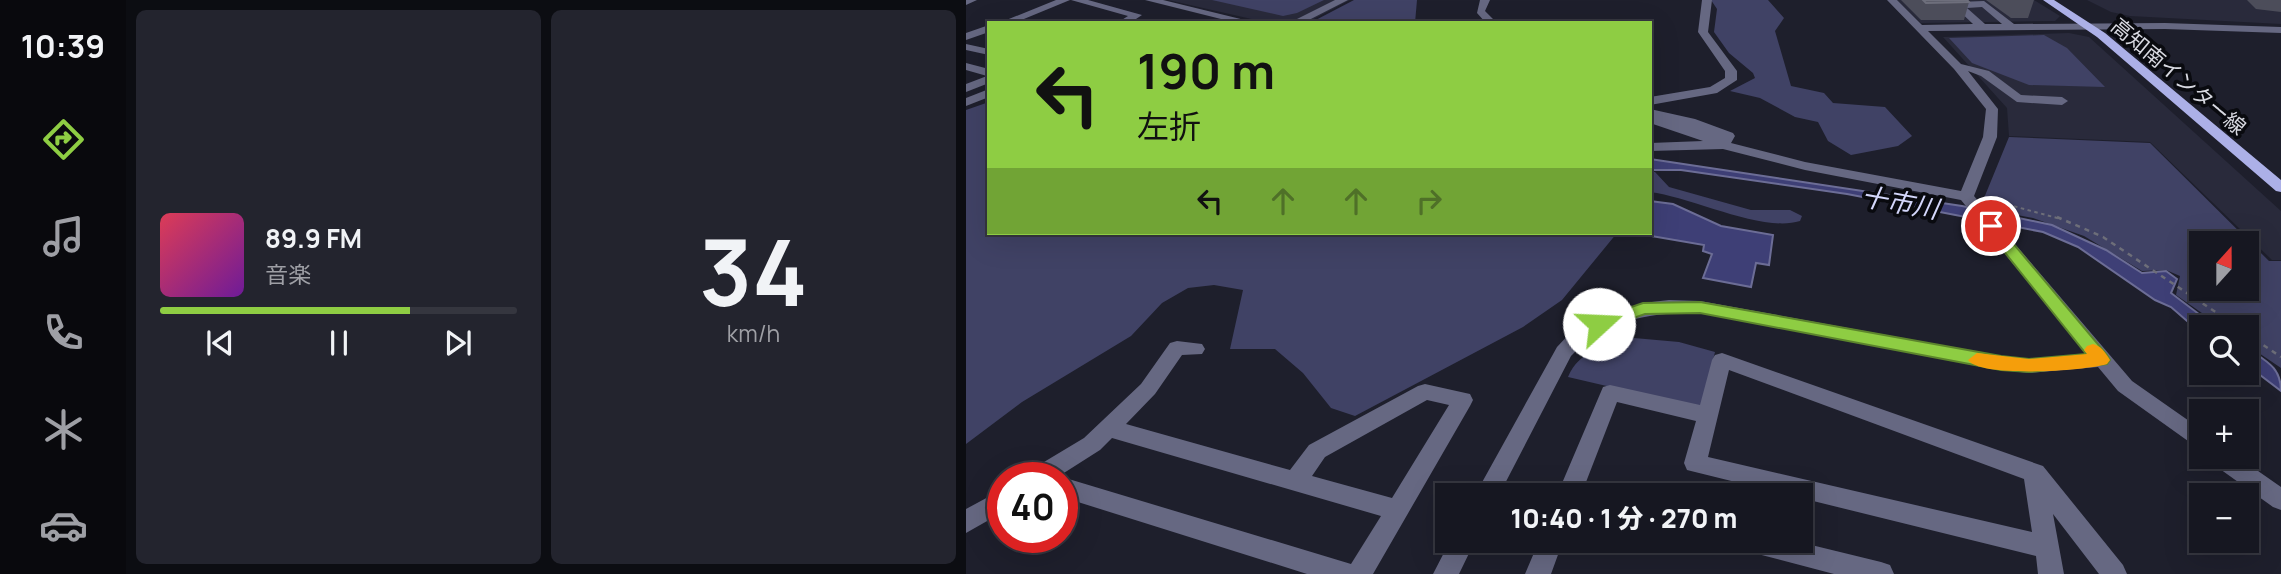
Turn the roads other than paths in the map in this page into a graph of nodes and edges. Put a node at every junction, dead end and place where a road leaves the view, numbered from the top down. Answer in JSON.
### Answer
{"nodes":[{"id":1,"x":972,"y":0,"type":"edge"},
{"id":2,"x":1065,"y":0,"type":"edge"},
{"id":3,"x":1076,"y":0,"type":"edge"},
{"id":4,"x":1150,"y":0,"type":"edge"},
{"id":5,"x":1343,"y":0,"type":"edge"},
{"id":6,"x":1485,"y":0,"type":"edge"},
{"id":7,"x":1707,"y":0,"type":"edge"},
{"id":8,"x":1892,"y":0,"type":"edge"},
{"id":9,"x":2048,"y":0,"type":"edge"},
{"id":10,"x":2069,"y":0,"type":"edge"},
{"id":11,"x":966,"y":2,"type":"edge"},
{"id":12,"x":1012,"y":21,"type":"edge"},
{"id":13,"x":1126,"y":21,"type":"edge"},
{"id":14,"x":1243,"y":21,"type":"edge"},
{"id":15,"x":1298,"y":21,"type":"edge"},
{"id":16,"x":1490,"y":21,"type":"edge"},
{"id":17,"x":2105,"y":26,"type":"junction"},
{"id":18,"x":2089,"y":27,"type":"junction"},
{"id":19,"x":1922,"y":28,"type":"junction"},
{"id":20,"x":1983,"y":28,"type":"junction"},
{"id":21,"x":2012,"y":28,"type":"junction"},
{"id":22,"x":987,"y":30,"type":"edge"},
{"id":23,"x":2281,"y":30,"type":"edge"},
{"id":24,"x":966,"y":37,"type":"edge"},
{"id":25,"x":966,"y":47,"type":"edge"},
{"id":26,"x":986,"y":52,"type":"edge"},
{"id":27,"x":966,"y":58,"type":"edge"},
{"id":28,"x":966,"y":66,"type":"edge"},
{"id":29,"x":1958,"y":67,"type":"junction"},
{"id":30,"x":987,"y":82,"type":"edge"},
{"id":31,"x":987,"y":83,"type":"edge"},
{"id":32,"x":987,"y":84,"type":"edge"},
{"id":33,"x":966,"y":88,"type":"edge"},
{"id":34,"x":2062,"y":101,"type":"dead end"},
{"id":35,"x":966,"y":102,"type":"edge"},
{"id":36,"x":1652,"y":102,"type":"edge"},
{"id":37,"x":1652,"y":113,"type":"edge"},
{"id":38,"x":1652,"y":119,"type":"edge"},
{"id":39,"x":1723,"y":145,"type":"junction"},
{"id":40,"x":1652,"y":147,"type":"edge"},
{"id":41,"x":2281,"y":172,"type":"edge"},
{"id":42,"x":2281,"y":188,"type":"edge"},
{"id":43,"x":1969,"y":199,"type":"junction"},
{"id":44,"x":1195,"y":349,"type":"dead end"},
{"id":45,"x":2101,"y":360,"type":"junction"},
{"id":46,"x":1707,"y":415,"type":"junction"},
{"id":47,"x":1108,"y":428,"type":"junction"},
{"id":48,"x":2189,"y":433,"type":"edge"},
{"id":49,"x":1063,"y":462,"type":"edge"},
{"id":50,"x":2238,"y":469,"type":"edge"},
{"id":51,"x":2035,"y":473,"type":"junction"},
{"id":52,"x":1295,"y":481,"type":"junction"},
{"id":53,"x":1493,"y":483,"type":"edge"},
{"id":54,"x":1575,"y":483,"type":"edge"},
{"id":55,"x":1078,"y":492,"type":"edge"},
{"id":56,"x":2281,"y":500,"type":"edge"},
{"id":57,"x":987,"y":509,"type":"edge"},
{"id":58,"x":1397,"y":510,"type":"junction"},
{"id":59,"x":966,"y":522,"type":"edge"},
{"id":60,"x":2046,"y":547,"type":"junction"},
{"id":61,"x":1457,"y":553,"type":"edge"},
{"id":62,"x":1546,"y":553,"type":"edge"},
{"id":63,"x":1798,"y":553,"type":"edge"},
{"id":64,"x":1346,"y":574,"type":"edge"},
{"id":65,"x":1359,"y":574,"type":"edge"},
{"id":66,"x":1446,"y":574,"type":"edge"},
{"id":67,"x":1538,"y":574,"type":"edge"},
{"id":68,"x":1881,"y":574,"type":"edge"},
{"id":69,"x":2051,"y":574,"type":"edge"},
{"id":70,"x":2114,"y":574,"type":"edge"}],
"edges":[{"from":1,"to":11,"type":"street"},
{"from":2,"to":12,"type":"street"},
{"from":3,"to":13,"type":"street"},
{"from":4,"to":14,"type":"street"},
{"from":5,"to":15,"type":"street"},
{"from":6,"to":16,"type":"street"},
{"from":7,"to":36,"type":"street"},
{"from":8,"to":19,"type":"street"},
{"from":9,"to":18,"type":"main road","name":"高知南インター線"},
{"from":10,"to":17,"type":"main road","name":"高知南インター線"},
{"from":17,"to":18,"type":"street"},
{"from":17,"to":23,"type":"street"},
{"from":17,"to":41,"type":"main road","name":"高知南インター線"},
{"from":18,"to":21,"type":"street"},
{"from":18,"to":42,"type":"main road","name":"高知南インター線"},
{"from":19,"to":20,"type":"street"},
{"from":19,"to":29,"type":"street"},
{"from":20,"to":21,"type":"street"},
{"from":20,"to":21,"type":"street"},
{"from":22,"to":24,"type":"street"},
{"from":25,"to":26,"type":"street"},
{"from":26,"to":27,"type":"street"},
{"from":28,"to":30,"type":"street"},
{"from":29,"to":34,"type":"street"},
{"from":29,"to":43,"type":"street"},
{"from":31,"to":33,"type":"street"},
{"from":32,"to":35,"type":"street"},
{"from":37,"to":39,"type":"street"},
{"from":38,"to":39,"type":"street"},
{"from":39,"to":40,"type":"street"},
{"from":39,"to":43,"type":"street"},
{"from":43,"to":45,"type":"street"},
{"from":44,"to":47,"type":"street"},
{"from":45,"to":48,"type":"street"},
{"from":45,"to":53,"type":"street"},
{"from":46,"to":51,"type":"street"},
{"from":46,"to":54,"type":"street"},
{"from":46,"to":60,"type":"street"},
{"from":47,"to":49,"type":"street"},
{"from":47,"to":52,"type":"street"},
{"from":50,"to":56,"type":"street"},
{"from":51,"to":60,"type":"street"},
{"from":51,"to":70,"type":"street"},
{"from":52,"to":58,"type":"street"},
{"from":52,"to":58,"type":"street"},
{"from":55,"to":64,"type":"street"},
{"from":57,"to":59,"type":"street"},
{"from":58,"to":65,"type":"street"},
{"from":60,"to":69,"type":"street"},
{"from":61,"to":66,"type":"street"},
{"from":62,"to":67,"type":"street"},
{"from":63,"to":68,"type":"street"}]}
